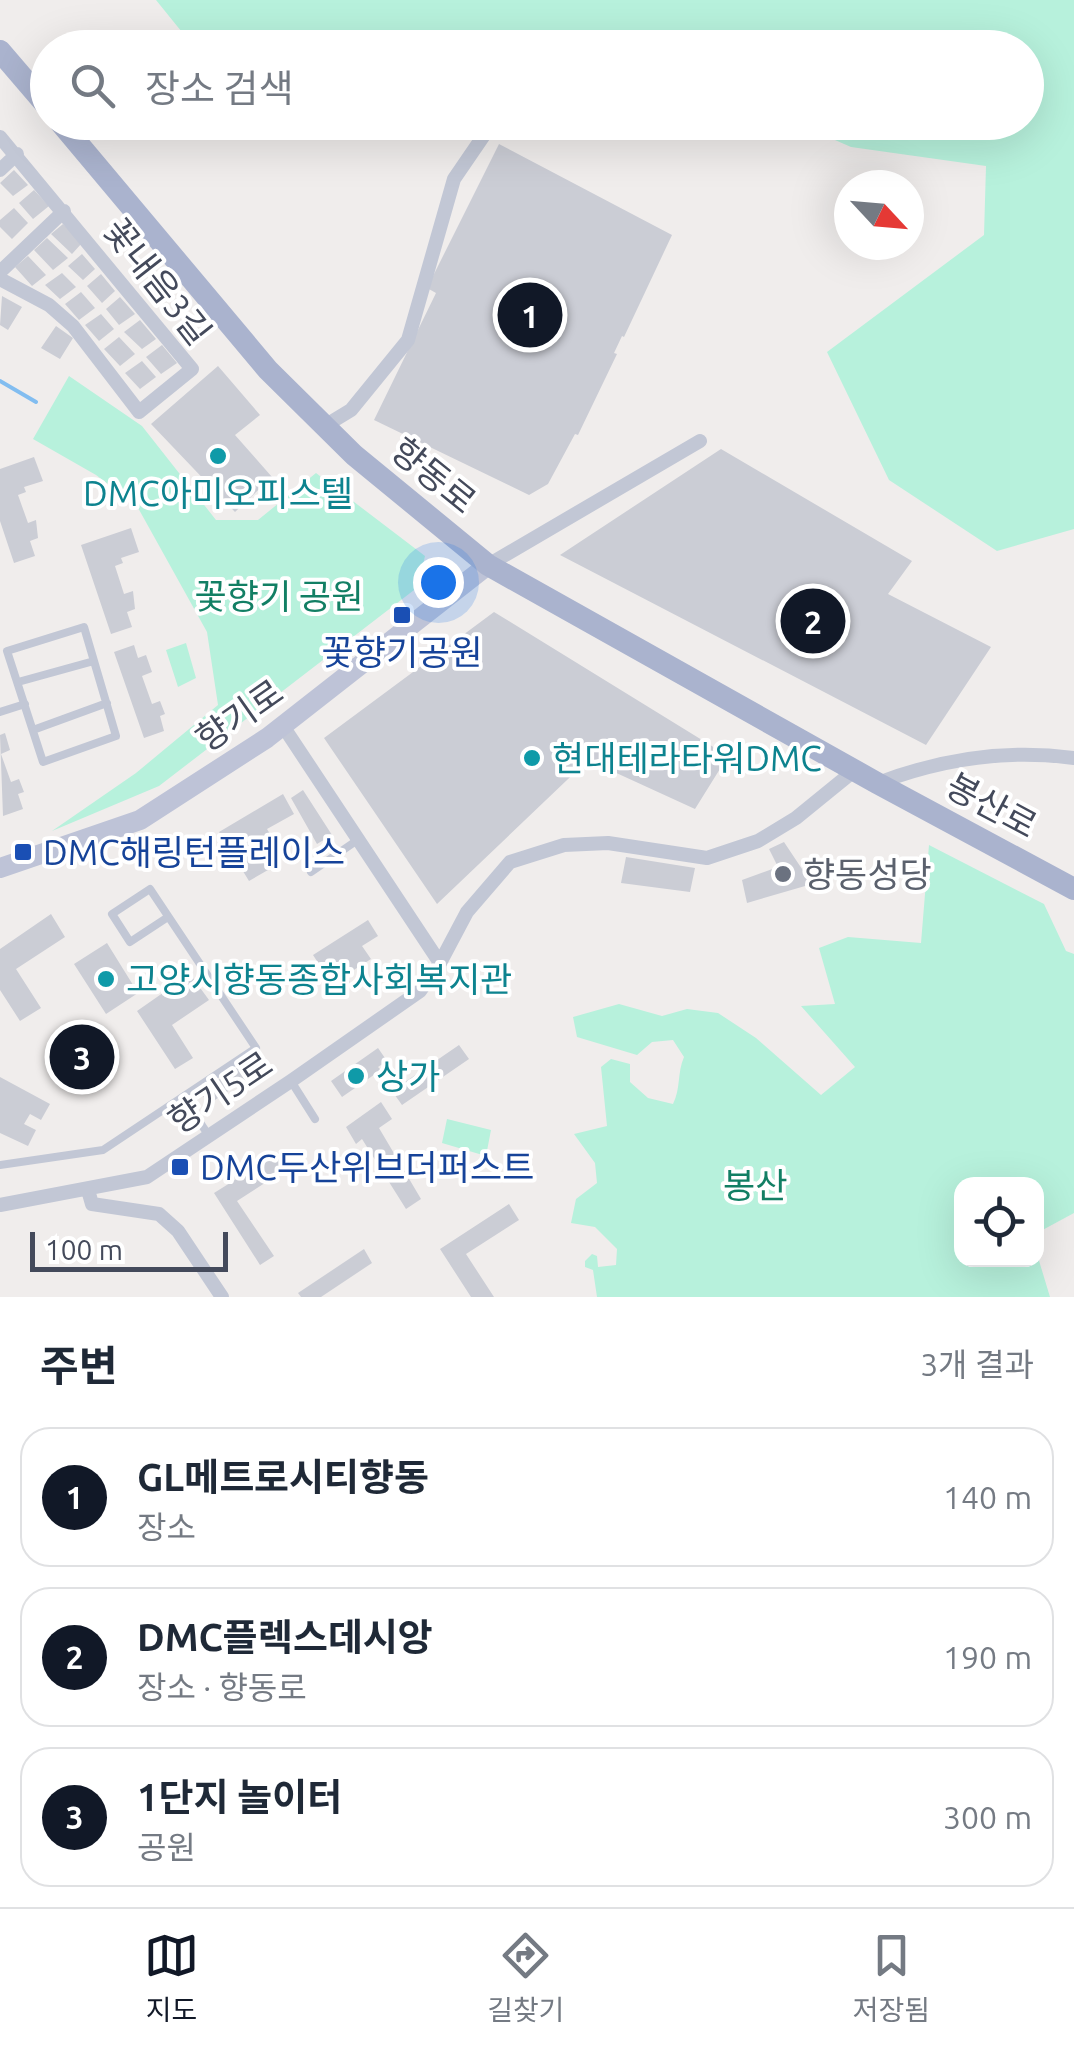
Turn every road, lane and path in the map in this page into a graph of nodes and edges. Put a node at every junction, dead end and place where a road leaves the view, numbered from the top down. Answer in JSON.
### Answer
{"nodes":[{"id":1,"x":0,"y":51,"type":"edge"},
{"id":2,"x":30,"y":86,"type":"edge"},
{"id":3,"x":0,"y":137,"type":"edge"},
{"id":4,"x":75,"y":140,"type":"edge"},
{"id":5,"x":480,"y":140,"type":"edge"},
{"id":6,"x":16,"y":154,"type":"junction"},
{"id":7,"x":0,"y":170,"type":"edge"},
{"id":8,"x":64,"y":211,"type":"junction"},
{"id":9,"x":0,"y":275,"type":"edge"},
{"id":10,"x":323,"y":427,"type":"junction"},
{"id":11,"x":700,"y":441,"type":"dead end"},
{"id":12,"x":488,"y":565,"type":"junction"},
{"id":13,"x":94,"y":660,"type":"junction"},
{"id":14,"x":18,"y":682,"type":"junction"},
{"id":15,"x":106,"y":703,"type":"junction"},
{"id":16,"x":25,"y":704,"type":"junction"},
{"id":17,"x":0,"y":712,"type":"edge"},
{"id":18,"x":284,"y":726,"type":"junction"},
{"id":19,"x":33,"y":730,"type":"junction"},
{"id":20,"x":1074,"y":758,"type":"edge"},
{"id":21,"x":855,"y":770,"type":"junction"},
{"id":22,"x":877,"y":783,"type":"junction"},
{"id":23,"x":359,"y":839,"type":"junction"},
{"id":24,"x":0,"y":868,"type":"edge"},
{"id":25,"x":311,"y":872,"type":"dead end"},
{"id":26,"x":1074,"y":889,"type":"edge"},
{"id":27,"x":168,"y":916,"type":"junction"},
{"id":28,"x":440,"y":963,"type":"junction"},
{"id":29,"x":291,"y":1080,"type":"junction"},
{"id":30,"x":183,"y":1097,"type":"junction"},
{"id":31,"x":316,"y":1119,"type":"dead end"},
{"id":32,"x":209,"y":1136,"type":"junction"},
{"id":33,"x":0,"y":1165,"type":"edge"},
{"id":34,"x":90,"y":1196,"type":"junction"},
{"id":35,"x":0,"y":1205,"type":"edge"},
{"id":36,"x":222,"y":1297,"type":"edge"}],
"edges":[{"from":1,"to":2,"type":"main road"},
{"from":3,"to":6,"type":"street","name":"꽃내음3길"},
{"from":4,"to":10,"type":"main road","name":"향동로"},
{"from":5,"to":10,"type":"street"},
{"from":6,"to":7,"type":"street"},
{"from":6,"to":8,"type":"street","name":"꽃내음3길"},
{"from":8,"to":9,"type":"street","name":"꽃내음3길"},
{"from":8,"to":9,"type":"street","name":"꽃내음3길"},
{"from":10,"to":12,"type":"main road","name":"향동로"},
{"from":11,"to":12,"type":"street"},
{"from":12,"to":18,"type":"main road","name":"향기로"},
{"from":12,"to":21,"type":"main road","name":"향동로"},
{"from":13,"to":14,"type":"lane"},
{"from":13,"to":14,"type":"lane"},
{"from":13,"to":15,"type":"lane"},
{"from":14,"to":16,"type":"lane"},
{"from":15,"to":19,"type":"lane"},
{"from":15,"to":19,"type":"lane"},
{"from":16,"to":17,"type":"lane"},
{"from":16,"to":19,"type":"lane"},
{"from":18,"to":23,"type":"street"},
{"from":18,"to":24,"type":"main road","name":"향기로"},
{"from":20,"to":22,"type":"street","name":"봉산로"},
{"from":21,"to":22,"type":"main road","name":"봉산로"},
{"from":21,"to":28,"type":"street","name":"향기5로"},
{"from":22,"to":26,"type":"main road","name":"봉산로"},
{"from":23,"to":25,"type":"lane"},
{"from":23,"to":28,"type":"street"},
{"from":27,"to":27,"type":"lane"},
{"from":27,"to":30,"type":"lane"},
{"from":28,"to":29,"type":"street","name":"향기5로"},
{"from":29,"to":31,"type":"lane"},
{"from":29,"to":32,"type":"street","name":"향기5로"},
{"from":30,"to":32,"type":"lane"},
{"from":30,"to":33,"type":"lane"},
{"from":32,"to":34,"type":"street","name":"향기5로"},
{"from":34,"to":35,"type":"street","name":"향기5로"},
{"from":34,"to":36,"type":"street"}]}
